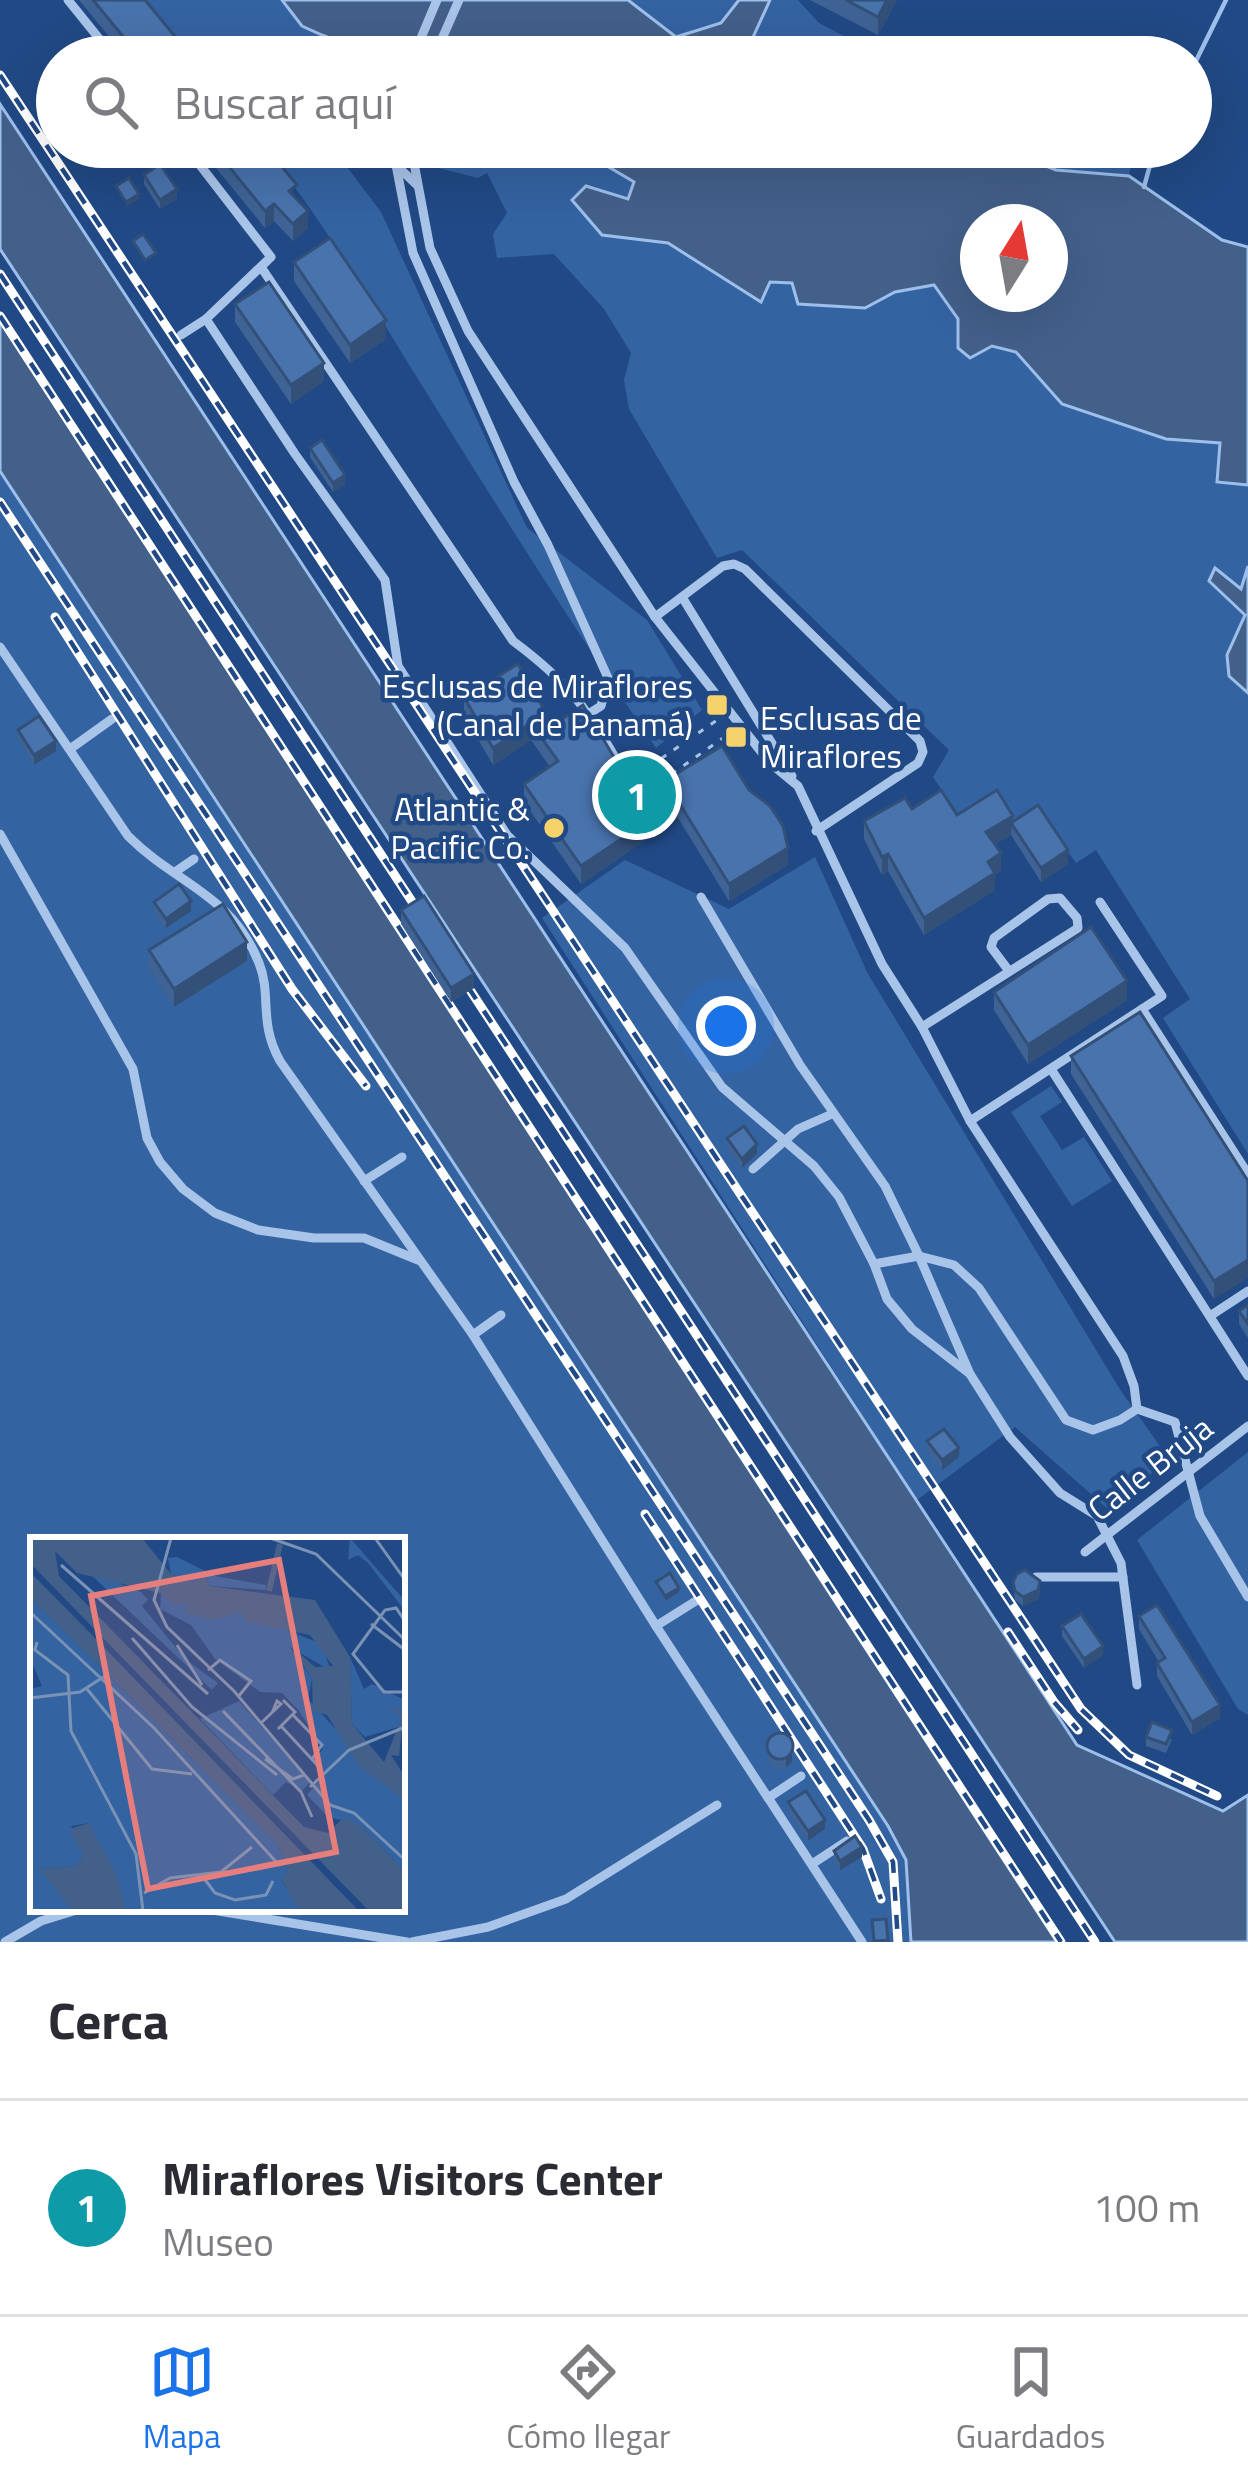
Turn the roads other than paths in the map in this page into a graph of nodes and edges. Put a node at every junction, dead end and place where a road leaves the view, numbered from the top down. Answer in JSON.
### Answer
{"nodes":[{"id":1,"x":68,"y":0,"type":"edge"},
{"id":2,"x":437,"y":0,"type":"edge"},
{"id":3,"x":459,"y":0,"type":"edge"},
{"id":4,"x":97,"y":36,"type":"edge"},
{"id":5,"x":422,"y":36,"type":"edge"},
{"id":6,"x":443,"y":36,"type":"edge"},
{"id":7,"x":202,"y":168,"type":"edge"},
{"id":8,"x":397,"y":168,"type":"edge"},
{"id":9,"x":399,"y":168,"type":"edge"},
{"id":10,"x":414,"y":168,"type":"edge"},
{"id":11,"x":417,"y":185,"type":"junction"},
{"id":12,"x":261,"y":267,"type":"junction"},
{"id":13,"x":206,"y":319,"type":"junction"},
{"id":14,"x":182,"y":335,"type":"dead end"},
{"id":15,"x":682,"y":597,"type":"junction"},
{"id":16,"x":655,"y":617,"type":"junction"},
{"id":17,"x":0,"y":647,"type":"edge"},
{"id":18,"x":590,"y":713,"type":"junction"},
{"id":19,"x":112,"y":719,"type":"dead end"},
{"id":20,"x":70,"y":749,"type":"junction"},
{"id":21,"x":624,"y":773,"type":"edge"},
{"id":22,"x":798,"y":786,"type":"junction"},
{"id":23,"x":816,"y":831,"type":"junction"},
{"id":24,"x":0,"y":834,"type":"edge"},
{"id":25,"x":194,"y":860,"type":"dead end"},
{"id":26,"x":175,"y":872,"type":"junction"},
{"id":27,"x":701,"y":897,"type":"dead end"},
{"id":28,"x":1100,"y":902,"type":"dead end"},
{"id":29,"x":1009,"y":971,"type":"junction"},
{"id":30,"x":1142,"y":1010,"type":"junction"},
{"id":31,"x":922,"y":1028,"type":"junction"},
{"id":32,"x":1051,"y":1069,"type":"junction"},
{"id":33,"x":832,"y":1114,"type":"junction"},
{"id":34,"x":970,"y":1121,"type":"junction"},
{"id":35,"x":785,"y":1142,"type":"junction"},
{"id":36,"x":402,"y":1157,"type":"dead end"},
{"id":37,"x":753,"y":1169,"type":"dead end"},
{"id":38,"x":1248,"y":1174,"type":"edge"},
{"id":39,"x":364,"y":1181,"type":"junction"},
{"id":40,"x":920,"y":1256,"type":"junction"},
{"id":41,"x":423,"y":1262,"type":"junction"},
{"id":42,"x":874,"y":1264,"type":"junction"},
{"id":43,"x":1248,"y":1291,"type":"edge"},
{"id":44,"x":501,"y":1315,"type":"dead end"},
{"id":45,"x":1210,"y":1316,"type":"junction"},
{"id":46,"x":473,"y":1335,"type":"junction"},
{"id":47,"x":970,"y":1374,"type":"junction"},
{"id":48,"x":1248,"y":1376,"type":"edge"},
{"id":49,"x":1137,"y":1409,"type":"junction"},
{"id":50,"x":1248,"y":1426,"type":"edge"},
{"id":51,"x":1085,"y":1552,"type":"dead end"},
{"id":52,"x":1036,"y":1577,"type":"edge"},
{"id":53,"x":1124,"y":1577,"type":"junction"},
{"id":54,"x":1248,"y":1597,"type":"edge"},
{"id":55,"x":699,"y":1599,"type":"dead end"},
{"id":56,"x":656,"y":1626,"type":"junction"},
{"id":57,"x":1137,"y":1685,"type":"dead end"},
{"id":58,"x":801,"y":1776,"type":"dead end"},
{"id":59,"x":768,"y":1798,"type":"junction"},
{"id":60,"x":717,"y":1805,"type":"dead end"},
{"id":61,"x":847,"y":1841,"type":"edge"},
{"id":62,"x":812,"y":1864,"type":"junction"},
{"id":63,"x":70,"y":1912,"type":"edge"},
{"id":64,"x":222,"y":1912,"type":"edge"},
{"id":65,"x":371,"y":1939,"type":"edge"},
{"id":66,"x":5,"y":1942,"type":"edge"},
{"id":67,"x":409,"y":1942,"type":"edge"},
{"id":68,"x":862,"y":1942,"type":"edge"}],
"edges":[{"from":1,"to":4,"type":"lane"},
{"from":2,"to":5,"type":"lane"},
{"from":3,"to":6,"type":"lane"},
{"from":7,"to":12,"type":"lane"},
{"from":8,"to":18,"type":"lane"},
{"from":9,"to":11,"type":"lane"},
{"from":10,"to":11,"type":"lane"},
{"from":11,"to":16,"type":"lane"},
{"from":12,"to":13,"type":"lane"},
{"from":12,"to":18,"type":"lane"},
{"from":13,"to":14,"type":"lane"},
{"from":13,"to":35,"type":"lane"},
{"from":15,"to":16,"type":"lane"},
{"from":15,"to":22,"type":"lane"},
{"from":15,"to":23,"type":"lane"},
{"from":16,"to":22,"type":"lane"},
{"from":17,"to":20,"type":"lane"},
{"from":18,"to":21,"type":"lane"},
{"from":19,"to":20,"type":"lane"},
{"from":20,"to":26,"type":"lane"},
{"from":22,"to":23,"type":"lane"},
{"from":23,"to":31,"type":"lane"},
{"from":24,"to":41,"type":"lane"},
{"from":25,"to":26,"type":"lane"},
{"from":26,"to":39,"type":"lane"},
{"from":27,"to":33,"type":"lane"},
{"from":28,"to":30,"type":"lane"},
{"from":29,"to":29,"type":"lane"},
{"from":29,"to":31,"type":"lane"},
{"from":30,"to":32,"type":"lane"},
{"from":30,"to":38,"type":"lane"},
{"from":31,"to":34,"type":"lane"},
{"from":32,"to":34,"type":"lane"},
{"from":32,"to":45,"type":"lane"},
{"from":33,"to":35,"type":"lane"},
{"from":33,"to":40,"type":"lane"},
{"from":34,"to":49,"type":"lane"},
{"from":35,"to":37,"type":"lane"},
{"from":35,"to":42,"type":"lane"},
{"from":36,"to":39,"type":"lane"},
{"from":39,"to":41,"type":"lane"},
{"from":40,"to":42,"type":"lane"},
{"from":40,"to":47,"type":"lane"},
{"from":40,"to":49,"type":"lane"},
{"from":41,"to":46,"type":"lane"},
{"from":42,"to":47,"type":"lane"},
{"from":43,"to":45,"type":"lane"},
{"from":44,"to":46,"type":"lane"},
{"from":45,"to":48,"type":"lane"},
{"from":46,"to":56,"type":"lane"},
{"from":47,"to":53,"type":"lane"},
{"from":49,"to":54,"type":"lane"},
{"from":50,"to":51,"type":"lane","name":"Calle Bruja","bridge":true},
{"from":52,"to":53,"type":"lane"},
{"from":53,"to":57,"type":"lane"},
{"from":55,"to":56,"type":"lane"},
{"from":56,"to":59,"type":"lane"},
{"from":58,"to":59,"type":"lane"},
{"from":59,"to":62,"type":"lane"},
{"from":60,"to":67,"type":"lane"},
{"from":61,"to":62,"type":"lane"},
{"from":62,"to":68,"type":"lane"},
{"from":63,"to":66,"type":"lane"},
{"from":64,"to":65,"type":"lane"},
{"from":65,"to":67,"type":"lane"}]}
